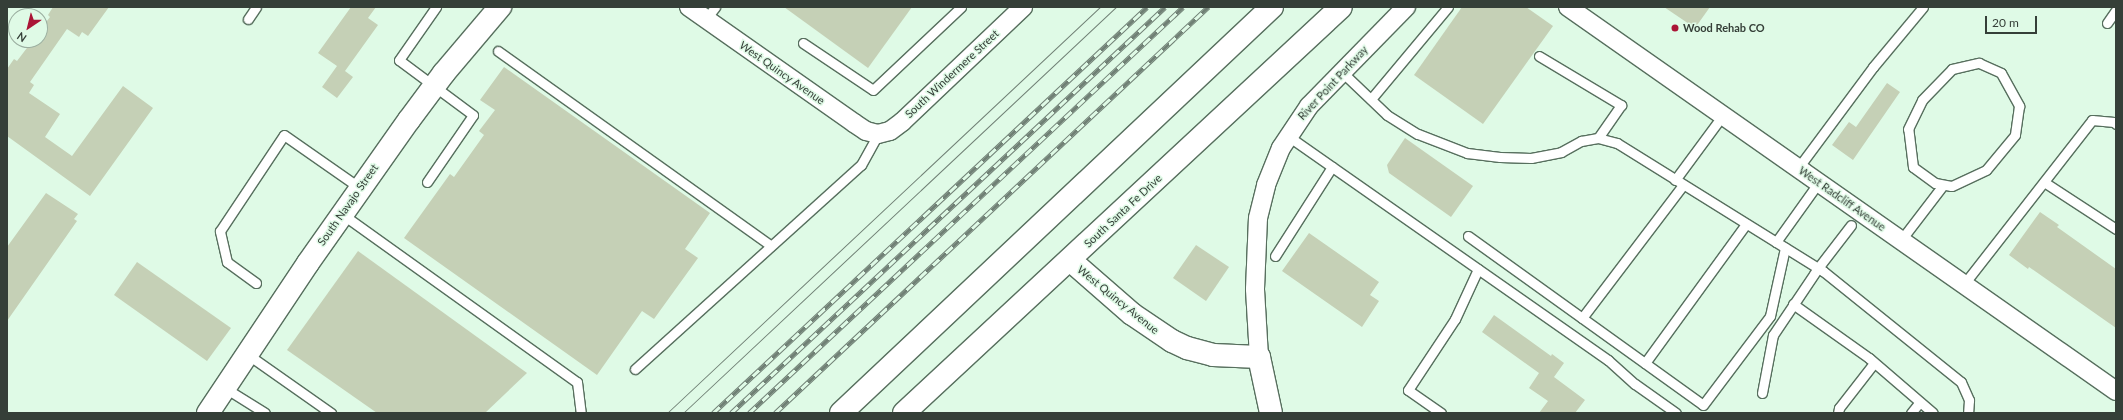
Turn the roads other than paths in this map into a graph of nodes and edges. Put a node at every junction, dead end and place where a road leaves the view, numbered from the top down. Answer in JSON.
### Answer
{"nodes":[{"id":1,"x":256,"y":7,"type":"edge"},
{"id":2,"x":436,"y":7,"type":"edge"},
{"id":3,"x":500,"y":7,"type":"edge"},
{"id":4,"x":689,"y":7,"type":"edge"},
{"id":5,"x":961,"y":7,"type":"edge"},
{"id":6,"x":1023,"y":7,"type":"edge"},
{"id":7,"x":1272,"y":7,"type":"edge"},
{"id":8,"x":1341,"y":7,"type":"edge"},
{"id":9,"x":1406,"y":7,"type":"edge"},
{"id":10,"x":1448,"y":7,"type":"edge"},
{"id":11,"x":1568,"y":7,"type":"edge"},
{"id":12,"x":1923,"y":7,"type":"edge"},
{"id":13,"x":2116,"y":10,"type":"edge"},
{"id":14,"x":710,"y":13,"type":"edge"},
{"id":15,"x":248,"y":19,"type":"dead end"},
{"id":16,"x":2107,"y":23,"type":"dead end"},
{"id":17,"x":803,"y":43,"type":"dead end"},
{"id":18,"x":498,"y":51,"type":"dead end"},
{"id":19,"x":1539,"y":56,"type":"dead end"},
{"id":20,"x":1342,"y":72,"type":"junction"},
{"id":21,"x":433,"y":87,"type":"junction"},
{"id":22,"x":1371,"y":99,"type":"junction"},
{"id":23,"x":1718,"y":123,"type":"dead end"},
{"id":24,"x":2116,"y":124,"type":"edge"},
{"id":25,"x":878,"y":134,"type":"junction"},
{"id":26,"x":1288,"y":136,"type":"junction"},
{"id":27,"x":1598,"y":138,"type":"junction"},
{"id":28,"x":1332,"y":167,"type":"junction"},
{"id":29,"x":1798,"y":168,"type":"junction"},
{"id":30,"x":427,"y":182,"type":"dead end"},
{"id":31,"x":2044,"y":182,"type":"junction"},
{"id":32,"x":1679,"y":183,"type":"junction"},
{"id":33,"x":1943,"y":185,"type":"junction"},
{"id":34,"x":360,"y":188,"type":"junction"},
{"id":35,"x":1814,"y":189,"type":"dead end"},
{"id":36,"x":342,"y":213,"type":"junction"},
{"id":37,"x":1746,"y":224,"type":"junction"},
{"id":38,"x":1851,"y":225,"type":"dead end"},
{"id":39,"x":2116,"y":230,"type":"edge"},
{"id":40,"x":1468,"y":236,"type":"dead end"},
{"id":41,"x":1901,"y":240,"type":"junction"},
{"id":42,"x":1776,"y":242,"type":"junction"},
{"id":43,"x":771,"y":246,"type":"junction"},
{"id":44,"x":1785,"y":248,"type":"junction"},
{"id":45,"x":1275,"y":256,"type":"dead end"},
{"id":46,"x":1070,"y":260,"type":"junction"},
{"id":47,"x":1818,"y":268,"type":"junction"},
{"id":48,"x":1478,"y":269,"type":"junction"},
{"id":49,"x":256,"y":283,"type":"dead end"},
{"id":50,"x":1964,"y":284,"type":"junction"},
{"id":51,"x":1793,"y":304,"type":"junction"},
{"id":52,"x":1582,"y":318,"type":"junction"},
{"id":53,"x":247,"y":354,"type":"junction"},
{"id":54,"x":1259,"y":357,"type":"junction"},
{"id":55,"x":1645,"y":363,"type":"junction"},
{"id":56,"x":1874,"y":363,"type":"junction"},
{"id":57,"x":635,"y":368,"type":"dead end"},
{"id":58,"x":225,"y":388,"type":"junction"},
{"id":59,"x":2116,"y":391,"type":"edge"},
{"id":60,"x":1762,"y":393,"type":"dead end"},
{"id":61,"x":1919,"y":403,"type":"junction"},
{"id":62,"x":208,"y":413,"type":"edge"},
{"id":63,"x":265,"y":413,"type":"edge"},
{"id":64,"x":331,"y":413,"type":"edge"},
{"id":65,"x":581,"y":413,"type":"edge"},
{"id":66,"x":841,"y":413,"type":"edge"},
{"id":67,"x":904,"y":413,"type":"edge"},
{"id":68,"x":1271,"y":413,"type":"edge"},
{"id":69,"x":1441,"y":413,"type":"edge"},
{"id":70,"x":1676,"y":413,"type":"edge"},
{"id":71,"x":1838,"y":413,"type":"edge"},
{"id":72,"x":1911,"y":413,"type":"edge"},
{"id":73,"x":1933,"y":413,"type":"edge"},
{"id":74,"x":1968,"y":413,"type":"edge"}],
"edges":[{"from":1,"to":15,"type":"lane"},
{"from":2,"to":21,"type":"lane"},
{"from":3,"to":21,"type":"main road","name":"South Navajo Street"},
{"from":4,"to":14,"type":"street","name":"West Quincy Avenue"},
{"from":5,"to":17,"type":"lane"},
{"from":6,"to":25,"type":"street","name":"South Windermere Street"},
{"from":7,"to":66,"type":"main road"},
{"from":8,"to":46,"type":"main road","name":"South Santa Fe Drive"},
{"from":9,"to":20,"type":"street","name":"River Point Parkway"},
{"from":10,"to":22,"type":"lane"},
{"from":11,"to":29,"type":"street","name":"West Radcliff Avenue"},
{"from":12,"to":29,"type":"lane"},
{"from":13,"to":16,"type":"lane"},
{"from":14,"to":25,"type":"street","name":"West Quincy Avenue"},
{"from":18,"to":43,"type":"lane"},
{"from":19,"to":27,"type":"lane"},
{"from":20,"to":22,"type":"lane"},
{"from":20,"to":26,"type":"street","name":"River Point Parkway"},
{"from":21,"to":30,"type":"lane"},
{"from":21,"to":34,"type":"main road","name":"South Navajo Street"},
{"from":22,"to":27,"type":"lane"},
{"from":23,"to":32,"type":"lane"},
{"from":24,"to":31,"type":"lane"},
{"from":25,"to":43,"type":"lane"},
{"from":26,"to":28,"type":"lane"},
{"from":26,"to":54,"type":"street","name":"River Point Parkway"},
{"from":27,"to":32,"type":"lane"},
{"from":28,"to":45,"type":"lane"},
{"from":28,"to":48,"type":"lane"},
{"from":29,"to":41,"type":"street","name":"West Radcliff Avenue"},
{"from":31,"to":39,"type":"lane"},
{"from":31,"to":50,"type":"lane"},
{"from":32,"to":37,"type":"lane"},
{"from":32,"to":52,"type":"lane"},
{"from":33,"to":33,"type":"lane"},
{"from":33,"to":41,"type":"lane"},
{"from":34,"to":36,"type":"main road","name":"South Navajo Street"},
{"from":34,"to":49,"type":"lane"},
{"from":35,"to":42,"type":"lane"},
{"from":36,"to":53,"type":"main road","name":"South Navajo Street"},
{"from":36,"to":65,"type":"lane"},
{"from":37,"to":42,"type":"lane"},
{"from":37,"to":55,"type":"lane"},
{"from":38,"to":47,"type":"lane"},
{"from":40,"to":52,"type":"lane"},
{"from":41,"to":50,"type":"street","name":"West Radcliff Avenue"},
{"from":42,"to":44,"type":"lane"},
{"from":43,"to":57,"type":"lane"},
{"from":44,"to":47,"type":"lane"},
{"from":44,"to":55,"type":"lane"},
{"from":46,"to":54,"type":"main road","name":"West Quincy Avenue"},
{"from":46,"to":67,"type":"main road","name":"South Santa Fe Drive"},
{"from":47,"to":51,"type":"lane"},
{"from":47,"to":74,"type":"lane"},
{"from":48,"to":69,"type":"lane"},
{"from":48,"to":70,"type":"lane"},
{"from":50,"to":59,"type":"street","name":"West Radcliff Avenue"},
{"from":51,"to":56,"type":"lane"},
{"from":51,"to":60,"type":"lane"},
{"from":52,"to":55,"type":"lane"},
{"from":53,"to":58,"type":"main road","name":"South Navajo Street"},
{"from":53,"to":64,"type":"lane"},
{"from":54,"to":68,"type":"main road"},
{"from":56,"to":61,"type":"lane"},
{"from":56,"to":71,"type":"lane"},
{"from":58,"to":62,"type":"main road","name":"South Navajo Street"},
{"from":58,"to":63,"type":"lane"},
{"from":61,"to":72,"type":"lane"},
{"from":61,"to":73,"type":"lane"}]}
